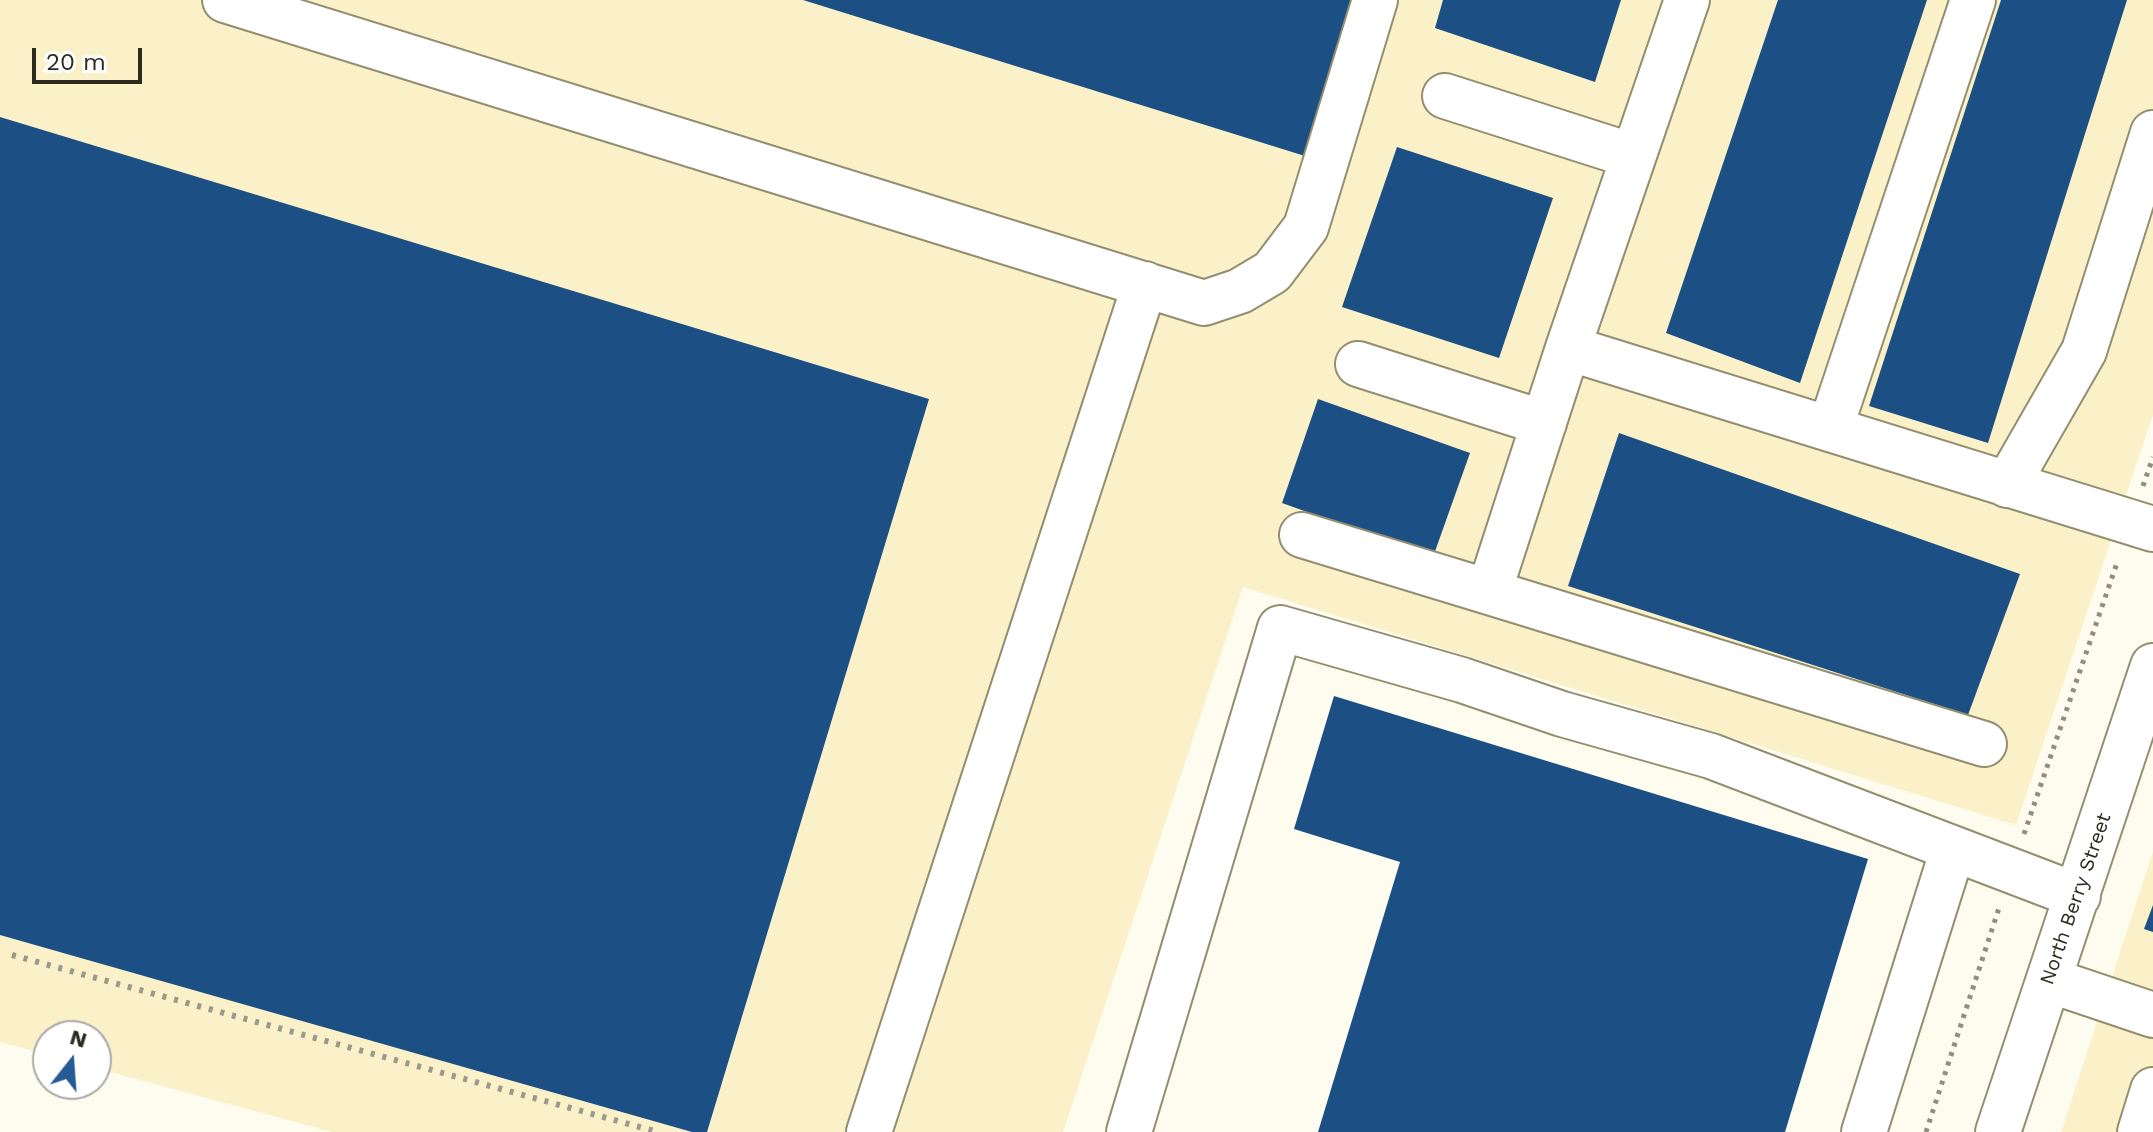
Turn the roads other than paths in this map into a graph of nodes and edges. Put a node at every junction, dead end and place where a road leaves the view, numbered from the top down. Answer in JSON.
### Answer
{"nodes":[{"id":1,"x":225,"y":0,"type":"edge"},
{"id":2,"x":1375,"y":0,"type":"edge"},
{"id":3,"x":1687,"y":0,"type":"edge"},
{"id":4,"x":1973,"y":0,"type":"edge"},
{"id":5,"x":1445,"y":96,"type":"dead end"},
{"id":6,"x":2153,"y":133,"type":"edge"},
{"id":7,"x":1633,"y":156,"type":"junction"},
{"id":8,"x":1145,"y":284,"type":"junction"},
{"id":9,"x":1568,"y":348,"type":"junction"},
{"id":10,"x":1358,"y":364,"type":"dead end"},
{"id":11,"x":1544,"y":423,"type":"junction"},
{"id":12,"x":1830,"y":429,"type":"junction"},
{"id":13,"x":2007,"y":485,"type":"junction"},
{"id":14,"x":2142,"y":525,"type":"edge"},
{"id":15,"x":1302,"y":535,"type":"dead end"},
{"id":16,"x":1489,"y":592,"type":"junction"},
{"id":17,"x":2153,"y":666,"type":"edge"},
{"id":18,"x":1984,"y":744,"type":"dead end"},
{"id":19,"x":1953,"y":849,"type":"junction"},
{"id":20,"x":2078,"y":896,"type":"junction"},
{"id":21,"x":2049,"y":980,"type":"junction"},
{"id":22,"x":2153,"y":1015,"type":"edge"},
{"id":23,"x":2153,"y":1090,"type":"edge"},
{"id":24,"x":869,"y":1132,"type":"edge"},
{"id":25,"x":1129,"y":1132,"type":"edge"},
{"id":26,"x":1864,"y":1132,"type":"edge"},
{"id":27,"x":1998,"y":1132,"type":"edge"},
{"id":28,"x":2140,"y":1132,"type":"edge"}],
"edges":[{"from":1,"to":8,"type":"street"},
{"from":2,"to":8,"type":"street"},
{"from":3,"to":7,"type":"street"},
{"from":4,"to":12,"type":"street"},
{"from":5,"to":7,"type":"street"},
{"from":6,"to":13,"type":"street"},
{"from":7,"to":9,"type":"street"},
{"from":8,"to":24,"type":"street"},
{"from":9,"to":11,"type":"street"},
{"from":9,"to":12,"type":"street"},
{"from":10,"to":11,"type":"street"},
{"from":11,"to":16,"type":"street"},
{"from":12,"to":13,"type":"street"},
{"from":13,"to":14,"type":"street"},
{"from":15,"to":16,"type":"street"},
{"from":16,"to":18,"type":"street"},
{"from":17,"to":20,"type":"street","name":"North Berry Street"},
{"from":19,"to":20,"type":"street"},
{"from":19,"to":25,"type":"street"},
{"from":19,"to":26,"type":"street"},
{"from":20,"to":21,"type":"street","name":"North Berry Street"},
{"from":21,"to":22,"type":"street"},
{"from":21,"to":27,"type":"street","name":"North Berry Street"},
{"from":23,"to":28,"type":"street"}]}
